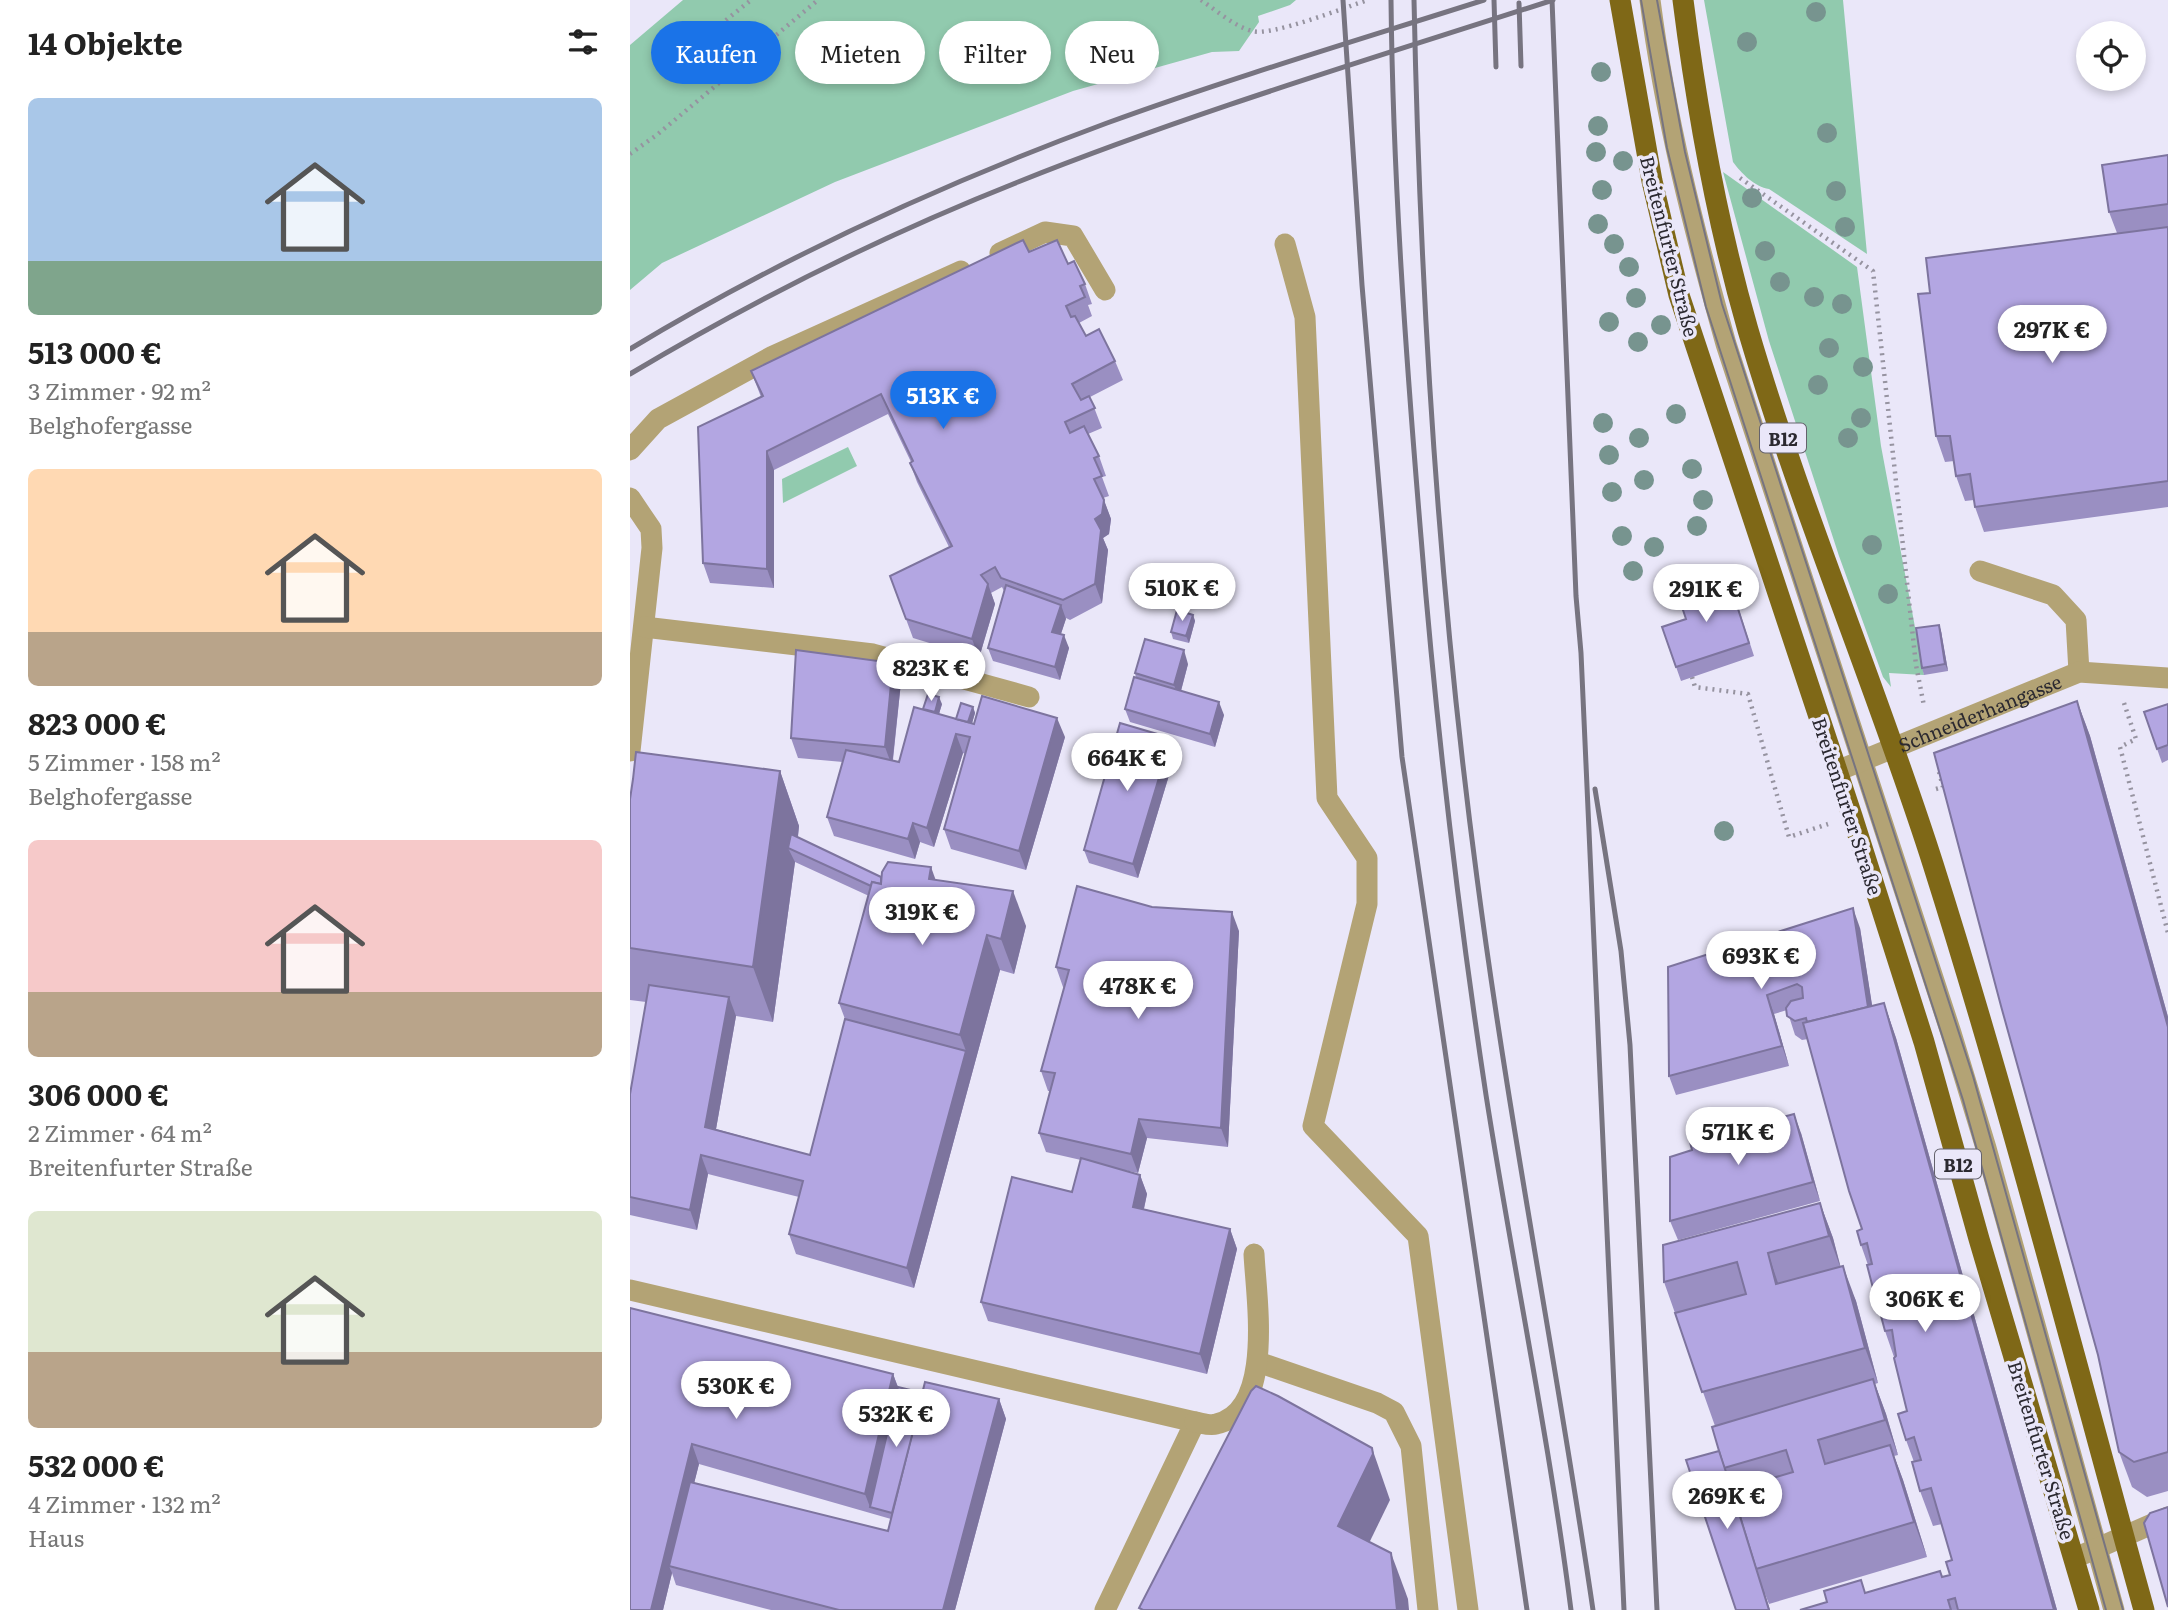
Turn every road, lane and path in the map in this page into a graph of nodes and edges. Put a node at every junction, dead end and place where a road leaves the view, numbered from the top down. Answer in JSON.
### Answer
{"nodes":[{"id":1,"x":751,"y":0,"type":"edge"},
{"id":2,"x":818,"y":0,"type":"edge"},
{"id":3,"x":1201,"y":0,"type":"edge"},
{"id":4,"x":1368,"y":0,"type":"edge"},
{"id":5,"x":1620,"y":0,"type":"edge"},
{"id":6,"x":1650,"y":0,"type":"edge"},
{"id":7,"x":1683,"y":0,"type":"edge"},
{"id":8,"x":725,"y":21,"type":"edge"},
{"id":9,"x":781,"y":30,"type":"edge"},
{"id":10,"x":716,"y":84,"type":"edge"},
{"id":11,"x":630,"y":154,"type":"edge"},
{"id":12,"x":1729,"y":170,"type":"dead end"},
{"id":13,"x":1285,"y":244,"type":"dead end"},
{"id":14,"x":1105,"y":290,"type":"dead end"},
{"id":15,"x":630,"y":450,"type":"edge"},
{"id":16,"x":630,"y":498,"type":"edge"},
{"id":17,"x":1980,"y":571,"type":"dead end"},
{"id":18,"x":644,"y":627,"type":"junction"},
{"id":19,"x":2079,"y":671,"type":"junction"},
{"id":20,"x":2114,"y":674,"type":"junction"},
{"id":21,"x":1692,"y":677,"type":"edge"},
{"id":22,"x":2168,"y":678,"type":"edge"},
{"id":23,"x":1029,"y":697,"type":"dead end"},
{"id":24,"x":1929,"y":732,"type":"junction"},
{"id":25,"x":1894,"y":747,"type":"junction"},
{"id":26,"x":630,"y":751,"type":"edge"},
{"id":27,"x":1862,"y":761,"type":"junction"},
{"id":28,"x":1837,"y":771,"type":"junction"},
{"id":29,"x":1837,"y":821,"type":"dead end"},
{"id":30,"x":2168,"y":933,"type":"edge"},
{"id":31,"x":1254,"y":1254,"type":"dead end"},
{"id":32,"x":630,"y":1290,"type":"edge"},
{"id":33,"x":1258,"y":1362,"type":"junction"},
{"id":34,"x":1195,"y":1422,"type":"junction"},
{"id":35,"x":2168,"y":1517,"type":"edge"},
{"id":36,"x":2123,"y":1536,"type":"junction"},
{"id":37,"x":2097,"y":1549,"type":"junction"},
{"id":38,"x":2074,"y":1559,"type":"junction"},
{"id":39,"x":1105,"y":1610,"type":"edge"},
{"id":40,"x":1428,"y":1610,"type":"edge"},
{"id":41,"x":1468,"y":1610,"type":"edge"},
{"id":42,"x":2090,"y":1610,"type":"edge"},
{"id":43,"x":2114,"y":1610,"type":"edge"},
{"id":44,"x":2144,"y":1610,"type":"edge"}],
"edges":[{"from":1,"to":8,"type":"path"},
{"from":2,"to":9,"type":"path"},
{"from":3,"to":4,"type":"path"},
{"from":5,"to":28,"type":"main road","name":"Breitenfurter Straße","number":"B12"},
{"from":6,"to":27,"type":"street","name":"Breitenfurter Straße"},
{"from":7,"to":25,"type":"main road","number":"B12"},
{"from":10,"to":11,"type":"path"},
{"from":12,"to":24,"type":"path"},
{"from":13,"to":41,"type":"street"},
{"from":14,"to":15,"type":"street"},
{"from":16,"to":18,"type":"street"},
{"from":17,"to":19,"type":"street"},
{"from":18,"to":23,"type":"street"},
{"from":18,"to":26,"type":"street"},
{"from":19,"to":20,"type":"street","name":"Schneiderhangasse"},
{"from":19,"to":24,"type":"street","name":"Schneiderhangasse"},
{"from":20,"to":22,"type":"street","name":"Schneiderhangasse"},
{"from":20,"to":30,"type":"path"},
{"from":21,"to":29,"type":"path"},
{"from":24,"to":25,"type":"street","name":"Schneiderhangasse"},
{"from":25,"to":27,"type":"street","name":"Schneiderhangasse"},
{"from":25,"to":36,"type":"main road","number":"B12"},
{"from":27,"to":28,"type":"street","name":"Schneiderhangasse"},
{"from":27,"to":37,"type":"street","name":"Breitenfurter Straße"},
{"from":28,"to":38,"type":"main road","name":"Breitenfurter Straße","number":"B12"},
{"from":31,"to":33,"type":"street"},
{"from":32,"to":34,"type":"street"},
{"from":33,"to":34,"type":"street"},
{"from":33,"to":40,"type":"street"},
{"from":34,"to":39,"type":"street"},
{"from":35,"to":36,"type":"street"},
{"from":36,"to":37,"type":"street"},
{"from":36,"to":44,"type":"main road","number":"B12"},
{"from":37,"to":38,"type":"street"},
{"from":37,"to":43,"type":"street","name":"Breitenfurter Straße"},
{"from":38,"to":42,"type":"main road","name":"Breitenfurter Straße","number":"B12"}]}
